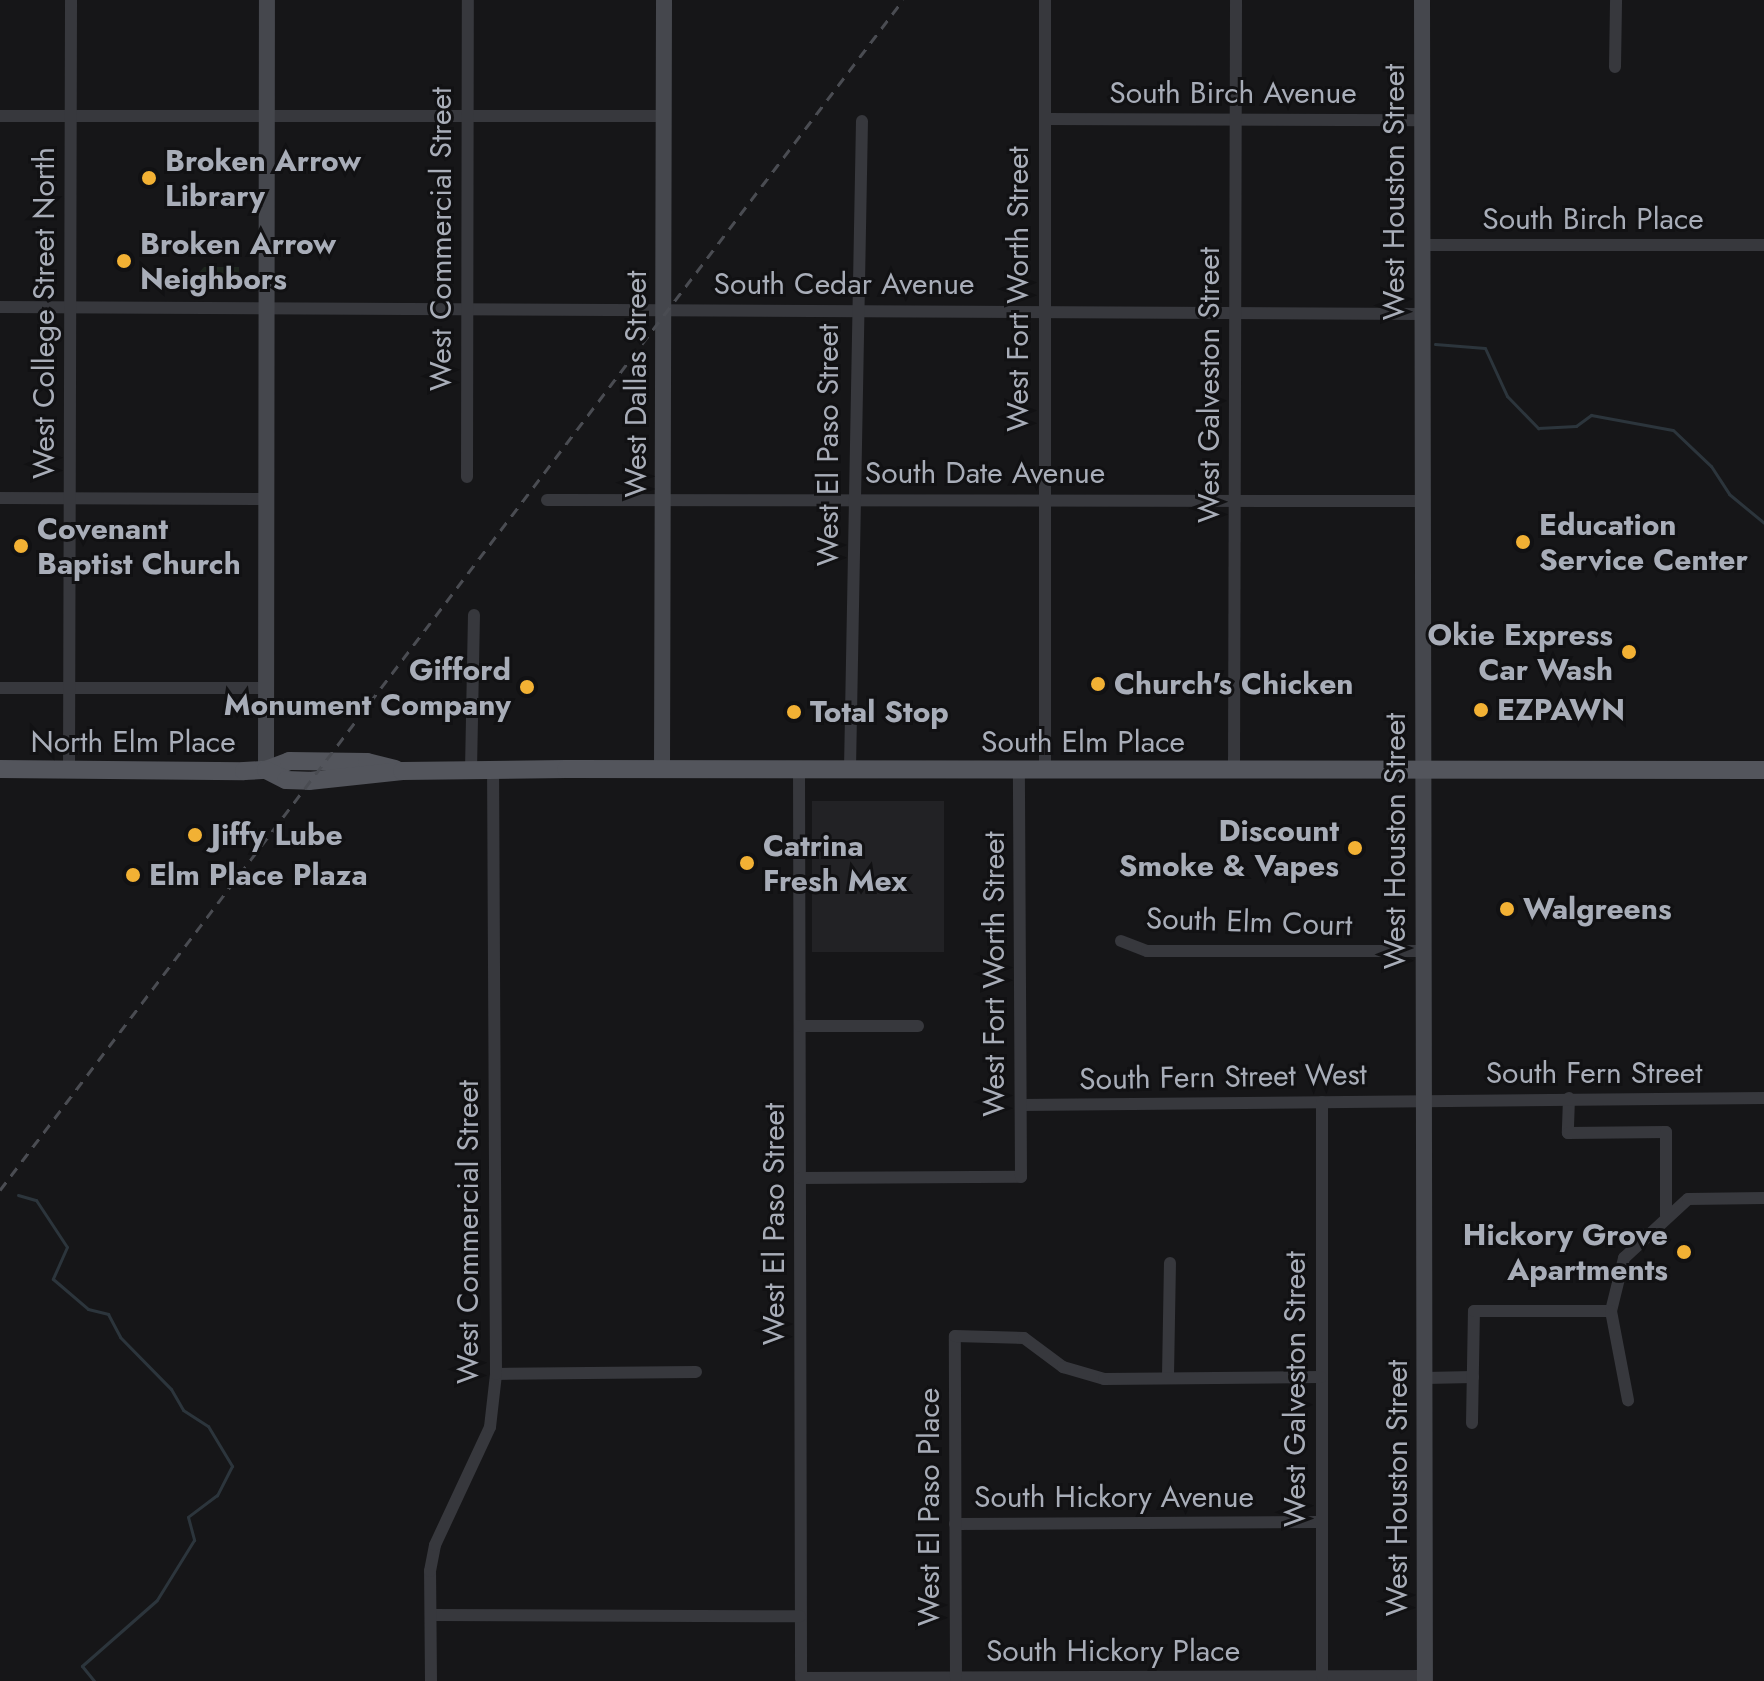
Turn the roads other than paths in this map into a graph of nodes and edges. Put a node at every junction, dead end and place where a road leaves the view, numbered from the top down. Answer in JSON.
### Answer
{"nodes":[{"id":1,"x":71,"y":0,"type":"edge"},
{"id":2,"x":267,"y":0,"type":"edge"},
{"id":3,"x":468,"y":0,"type":"edge"},
{"id":4,"x":664,"y":0,"type":"edge"},
{"id":5,"x":1045,"y":0,"type":"edge"},
{"id":6,"x":1236,"y":0,"type":"edge"},
{"id":7,"x":1422,"y":0,"type":"edge"},
{"id":8,"x":1616,"y":0,"type":"edge"},
{"id":9,"x":1615,"y":67,"type":"dead end"},
{"id":10,"x":0,"y":116,"type":"edge"},
{"id":11,"x":267,"y":116,"type":"junction"},
{"id":12,"x":664,"y":116,"type":"junction"},
{"id":13,"x":71,"y":117,"type":"junction"},
{"id":14,"x":468,"y":117,"type":"junction"},
{"id":15,"x":1045,"y":119,"type":"junction"},
{"id":16,"x":1235,"y":120,"type":"junction"},
{"id":17,"x":1422,"y":120,"type":"junction"},
{"id":18,"x":862,"y":121,"type":"dead end"},
{"id":19,"x":1422,"y":245,"type":"junction"},
{"id":20,"x":1764,"y":245,"type":"edge"},
{"id":21,"x":266,"y":306,"type":"junction"},
{"id":22,"x":0,"y":307,"type":"edge"},
{"id":23,"x":70,"y":307,"type":"junction"},
{"id":24,"x":855,"y":308,"type":"junction"},
{"id":25,"x":467,"y":309,"type":"junction"},
{"id":26,"x":664,"y":310,"type":"junction"},
{"id":27,"x":1044,"y":310,"type":"junction"},
{"id":28,"x":1235,"y":311,"type":"junction"},
{"id":29,"x":1422,"y":314,"type":"junction"},
{"id":30,"x":467,"y":477,"type":"dead end"},
{"id":31,"x":0,"y":498,"type":"edge"},
{"id":32,"x":69,"y":499,"type":"junction"},
{"id":33,"x":267,"y":499,"type":"junction"},
{"id":34,"x":854,"y":499,"type":"junction"},
{"id":35,"x":547,"y":500,"type":"dead end"},
{"id":36,"x":664,"y":500,"type":"junction"},
{"id":37,"x":1044,"y":500,"type":"junction"},
{"id":38,"x":1235,"y":500,"type":"junction"},
{"id":39,"x":1423,"y":501,"type":"junction"},
{"id":40,"x":474,"y":615,"type":"dead end"},
{"id":41,"x":0,"y":688,"type":"edge"},
{"id":42,"x":70,"y":688,"type":"junction"},
{"id":43,"x":267,"y":688,"type":"junction"},
{"id":44,"x":0,"y":769,"type":"edge"},
{"id":45,"x":662,"y":769,"type":"junction"},
{"id":46,"x":850,"y":769,"type":"junction"},
{"id":47,"x":1045,"y":769,"type":"junction"},
{"id":48,"x":69,"y":770,"type":"junction"},
{"id":49,"x":266,"y":770,"type":"junction"},
{"id":50,"x":471,"y":770,"type":"junction"},
{"id":51,"x":493,"y":770,"type":"junction"},
{"id":52,"x":799,"y":770,"type":"junction"},
{"id":53,"x":1019,"y":770,"type":"junction"},
{"id":54,"x":1234,"y":770,"type":"junction"},
{"id":55,"x":1423,"y":770,"type":"junction"},
{"id":56,"x":1764,"y":770,"type":"edge"},
{"id":57,"x":1121,"y":941,"type":"dead end"},
{"id":58,"x":1423,"y":951,"type":"junction"},
{"id":59,"x":800,"y":1026,"type":"junction"},
{"id":60,"x":918,"y":1026,"type":"dead end"},
{"id":61,"x":1569,"y":1098,"type":"junction"},
{"id":62,"x":1764,"y":1098,"type":"edge"},
{"id":63,"x":1425,"y":1100,"type":"junction"},
{"id":64,"x":1322,"y":1102,"type":"junction"},
{"id":65,"x":1021,"y":1105,"type":"junction"},
{"id":66,"x":800,"y":1178,"type":"junction"},
{"id":67,"x":1764,"y":1198,"type":"edge"},
{"id":68,"x":1666,"y":1216,"type":"junction"},
{"id":69,"x":1170,"y":1263,"type":"dead end"},
{"id":70,"x":1611,"y":1311,"type":"junction"},
{"id":71,"x":696,"y":1372,"type":"dead end"},
{"id":72,"x":496,"y":1374,"type":"junction"},
{"id":73,"x":1168,"y":1376,"type":"junction"},
{"id":74,"x":1321,"y":1377,"type":"junction"},
{"id":75,"x":1473,"y":1377,"type":"junction"},
{"id":76,"x":1425,"y":1378,"type":"junction"},
{"id":77,"x":1628,"y":1400,"type":"dead end"},
{"id":78,"x":1472,"y":1423,"type":"dead end"},
{"id":79,"x":1320,"y":1522,"type":"junction"},
{"id":80,"x":955,"y":1524,"type":"junction"},
{"id":81,"x":431,"y":1615,"type":"junction"},
{"id":82,"x":800,"y":1616,"type":"junction"},
{"id":83,"x":1322,"y":1676,"type":"junction"},
{"id":84,"x":801,"y":1678,"type":"joint"},
{"id":85,"x":956,"y":1678,"type":"junction"},
{"id":86,"x":1425,"y":1679,"type":"edge"},
{"id":87,"x":431,"y":1681,"type":"edge"}],
"edges":[{"from":1,"to":13,"type":"street","name":"West College Street North"},
{"from":2,"to":11,"type":"main road"},
{"from":3,"to":14,"type":"street","name":"West Commercial Street"},
{"from":4,"to":12,"type":"main road","name":"West Dallas Street"},
{"from":5,"to":15,"type":"street","name":"West Fort Worth Street"},
{"from":6,"to":16,"type":"street","name":"West Galveston Street"},
{"from":7,"to":17,"type":"main road","name":"West Houston Street"},
{"from":8,"to":9,"type":"street"},
{"from":10,"to":13,"type":"street"},
{"from":11,"to":13,"type":"street"},
{"from":11,"to":14,"type":"street"},
{"from":11,"to":21,"type":"main road"},
{"from":12,"to":14,"type":"street"},
{"from":12,"to":26,"type":"main road","name":"West Dallas Street"},
{"from":13,"to":23,"type":"street","name":"West College Street North"},
{"from":14,"to":25,"type":"street","name":"West Commercial Street"},
{"from":15,"to":16,"type":"street","name":"South Birch Avenue"},
{"from":15,"to":27,"type":"street","name":"West Fort Worth Street"},
{"from":16,"to":17,"type":"street","name":"South Birch Avenue"},
{"from":16,"to":28,"type":"street","name":"West Galveston Street"},
{"from":17,"to":19,"type":"main road","name":"West Houston Street"},
{"from":18,"to":24,"type":"street","name":"West El Paso Street"},
{"from":19,"to":20,"type":"street","name":"South Birch Place"},
{"from":19,"to":29,"type":"main road","name":"West Houston Street"},
{"from":21,"to":23,"type":"street","name":"South Cedar Avenue"},
{"from":21,"to":25,"type":"street","name":"South Cedar Avenue"},
{"from":21,"to":33,"type":"main road"},
{"from":22,"to":23,"type":"street","name":"South Cedar Avenue"},
{"from":23,"to":32,"type":"street","name":"West College Street North"},
{"from":24,"to":26,"type":"street","name":"South Cedar Avenue"},
{"from":24,"to":27,"type":"street","name":"South Cedar Avenue"},
{"from":24,"to":34,"type":"street","name":"West El Paso Street"},
{"from":25,"to":26,"type":"street","name":"South Cedar Avenue"},
{"from":25,"to":30,"type":"street","name":"West Commercial Street"},
{"from":26,"to":36,"type":"main road","name":"West Dallas Street"},
{"from":27,"to":28,"type":"street","name":"South Cedar Avenue"},
{"from":27,"to":37,"type":"street","name":"West Fort Worth Street"},
{"from":28,"to":29,"type":"street","name":"South Cedar Avenue"},
{"from":28,"to":38,"type":"street","name":"West Galveston Street"},
{"from":29,"to":39,"type":"main road","name":"West Houston Street"},
{"from":31,"to":32,"type":"street"},
{"from":32,"to":33,"type":"street"},
{"from":32,"to":42,"type":"street","name":"West College Street North"},
{"from":33,"to":43,"type":"main road"},
{"from":34,"to":36,"type":"street","name":"South Date Avenue"},
{"from":34,"to":37,"type":"street","name":"South Date Avenue"},
{"from":34,"to":46,"type":"street","name":"West El Paso Street"},
{"from":35,"to":36,"type":"street","name":"South Date Avenue"},
{"from":36,"to":45,"type":"main road","name":"West Dallas Street"},
{"from":37,"to":38,"type":"street","name":"South Date Avenue"},
{"from":37,"to":47,"type":"street","name":"West Fort Worth Street"},
{"from":38,"to":39,"type":"street","name":"South Date Avenue"},
{"from":38,"to":54,"type":"street","name":"West Galveston Street"},
{"from":39,"to":55,"type":"main road","name":"West Houston Street"},
{"from":40,"to":50,"type":"street"},
{"from":41,"to":42,"type":"street"},
{"from":42,"to":43,"type":"street"},
{"from":42,"to":48,"type":"street","name":"West College Street North"},
{"from":43,"to":49,"type":"main road"},
{"from":44,"to":48,"type":"main road","name":"North Elm Place"},
{"from":45,"to":51,"type":"main road","name":"South Elm Place"},
{"from":45,"to":52,"type":"main road","name":"South Elm Place"},
{"from":46,"to":52,"type":"main road","name":"South Elm Place"},
{"from":46,"to":53,"type":"main road","name":"South Elm Place"},
{"from":47,"to":53,"type":"main road","name":"South Elm Place"},
{"from":47,"to":54,"type":"main road","name":"South Elm Place"},
{"from":48,"to":49,"type":"main road","name":"North Elm Place"},
{"from":49,"to":50,"type":"main road","name":"South Elm Place"},
{"from":50,"to":51,"type":"main road","name":"South Elm Place"},
{"from":51,"to":72,"type":"street","name":"West Commercial Street"},
{"from":52,"to":59,"type":"street","name":"West El Paso Street"},
{"from":53,"to":65,"type":"street","name":"West Fort Worth Street"},
{"from":54,"to":55,"type":"main road","name":"South Elm Place"},
{"from":55,"to":56,"type":"main road","name":"South Elm Place"},
{"from":55,"to":58,"type":"main road","name":"West Houston Street"},
{"from":57,"to":58,"type":"street","name":"South Elm Court"},
{"from":58,"to":63,"type":"main road","name":"West Houston Street"},
{"from":59,"to":60,"type":"street"},
{"from":59,"to":66,"type":"street","name":"West El Paso Street"},
{"from":61,"to":62,"type":"street","name":"South Fern Street"},
{"from":61,"to":63,"type":"street","name":"South Fern Street"},
{"from":61,"to":68,"type":"street"},
{"from":63,"to":64,"type":"street","name":"South Fern Street West"},
{"from":63,"to":76,"type":"main road","name":"West Houston Street"},
{"from":64,"to":65,"type":"street","name":"South Fern Street West"},
{"from":64,"to":74,"type":"street","name":"West Galveston Street"},
{"from":65,"to":66,"type":"street","name":"West Fort Worth Street"},
{"from":66,"to":82,"type":"street","name":"West El Paso Street"},
{"from":67,"to":68,"type":"street"},
{"from":68,"to":70,"type":"street"},
{"from":69,"to":73,"type":"street"},
{"from":70,"to":75,"type":"street"},
{"from":70,"to":77,"type":"street"},
{"from":71,"to":72,"type":"street"},
{"from":72,"to":81,"type":"street","name":"West Commercial Street"},
{"from":73,"to":74,"type":"street"},
{"from":73,"to":80,"type":"street","name":"West El Paso Place"},
{"from":74,"to":79,"type":"street","name":"West Galveston Street"},
{"from":75,"to":76,"type":"street"},
{"from":75,"to":78,"type":"street"},
{"from":76,"to":86,"type":"main road","name":"West Houston Street"},
{"from":79,"to":80,"type":"street","name":"South Hickory Avenue"},
{"from":79,"to":83,"type":"street","name":"West Galveston Street"},
{"from":80,"to":85,"type":"street","name":"West El Paso Place"},
{"from":81,"to":82,"type":"street"},
{"from":81,"to":87,"type":"street","name":"West Commercial Street"},
{"from":82,"to":84,"type":"street","name":"West El Paso Street"},
{"from":83,"to":85,"type":"street","name":"South Hickory Place"},
{"from":83,"to":86,"type":"street","name":"South Hickory Place"},
{"from":84,"to":85,"type":"street","name":"South Hickory Place"}]}
